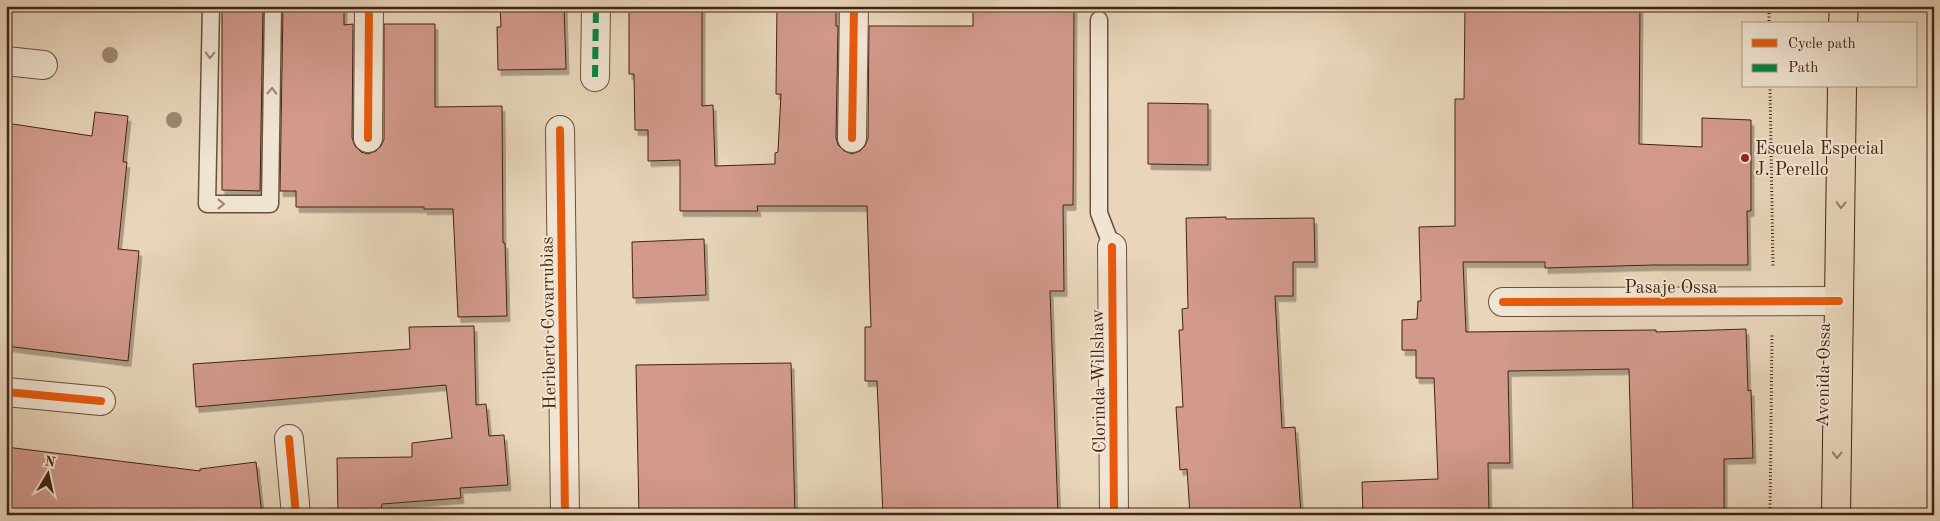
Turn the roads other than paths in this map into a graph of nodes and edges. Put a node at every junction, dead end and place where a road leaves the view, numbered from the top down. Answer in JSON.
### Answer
{"nodes":[{"id":1,"x":211,"y":6,"type":"edge"},
{"id":2,"x":273,"y":6,"type":"edge"},
{"id":3,"x":369,"y":6,"type":"edge"},
{"id":4,"x":596,"y":6,"type":"edge"},
{"id":5,"x":854,"y":6,"type":"edge"},
{"id":6,"x":1844,"y":6,"type":"edge"},
{"id":7,"x":1099,"y":20,"type":"dead end"},
{"id":8,"x":1843,"y":22,"type":"edge"},
{"id":9,"x":6,"y":61,"type":"edge"},
{"id":10,"x":43,"y":65,"type":"dead end"},
{"id":11,"x":595,"y":77,"type":"dead end"},
{"id":12,"x":1842,"y":88,"type":"edge"},
{"id":13,"x":560,"y":130,"type":"dead end"},
{"id":14,"x":368,"y":138,"type":"dead end"},
{"id":15,"x":852,"y":138,"type":"dead end"},
{"id":16,"x":1112,"y":247,"type":"joint"},
{"id":17,"x":1839,"y":301,"type":"junction"},
{"id":18,"x":1503,"y":302,"type":"dead end"},
{"id":19,"x":6,"y":392,"type":"edge"},
{"id":20,"x":101,"y":401,"type":"dead end"},
{"id":21,"x":289,"y":439,"type":"dead end"},
{"id":22,"x":296,"y":515,"type":"edge"},
{"id":23,"x":566,"y":515,"type":"edge"},
{"id":24,"x":1114,"y":515,"type":"edge"},
{"id":25,"x":1836,"y":515,"type":"edge"}],
"edges":[{"from":1,"to":2,"type":"lane","one_way":true},
{"from":3,"to":14,"type":"street"},
{"from":4,"to":11,"type":"street"},
{"from":5,"to":15,"type":"street"},
{"from":6,"to":8,"type":"main road"},
{"from":7,"to":16,"type":"lane"},
{"from":9,"to":10,"type":"street"},
{"from":12,"to":17,"type":"main road","name":"Avenida Ossa","one_way":true},
{"from":13,"to":23,"type":"street","name":"Heriberto Covarrubias"},
{"from":16,"to":24,"type":"street","name":"Clorinda Willshaw"},
{"from":17,"to":18,"type":"street","name":"Pasaje Ossa"},
{"from":17,"to":25,"type":"main road","name":"Avenida Ossa","one_way":true},
{"from":19,"to":20,"type":"street"},
{"from":21,"to":22,"type":"street"}]}
